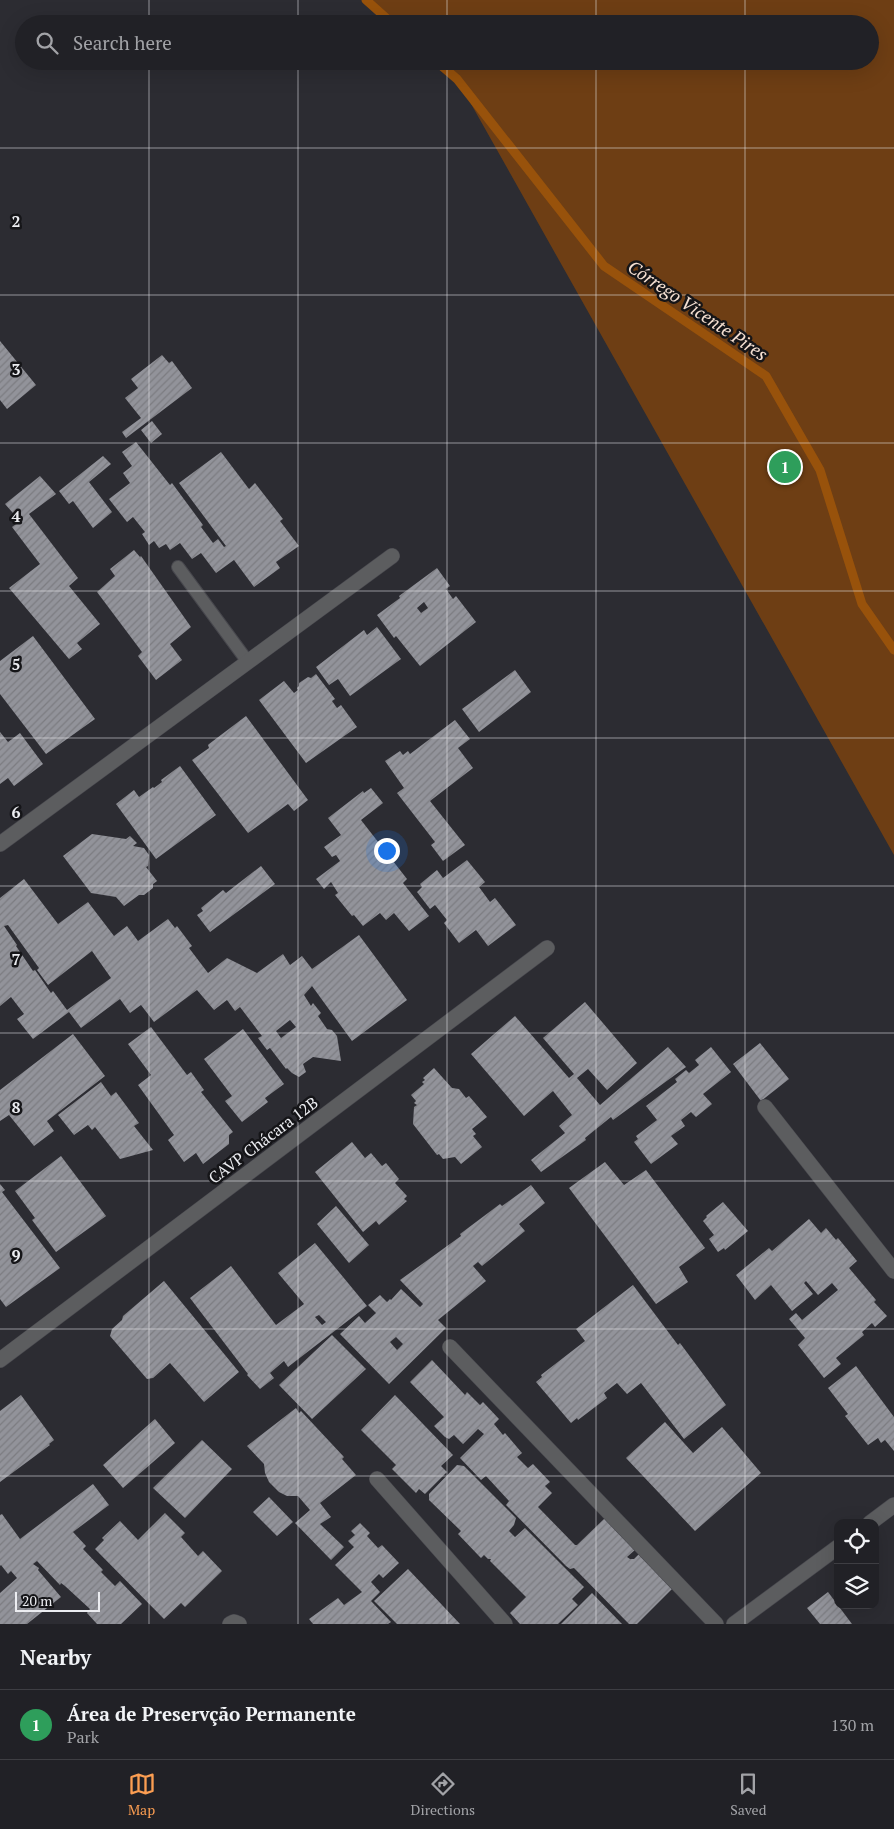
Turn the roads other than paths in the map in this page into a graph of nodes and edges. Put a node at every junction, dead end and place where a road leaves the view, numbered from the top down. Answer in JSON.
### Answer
{"nodes":[{"id":1,"x":392,"y":556,"type":"dead end"},
{"id":2,"x":178,"y":567,"type":"dead end"},
{"id":3,"x":248,"y":662,"type":"junction"},
{"id":4,"x":0,"y":844,"type":"edge"},
{"id":5,"x":547,"y":948,"type":"dead end"},
{"id":6,"x":765,"y":1108,"type":"dead end"},
{"id":7,"x":894,"y":1271,"type":"edge"},
{"id":8,"x":450,"y":1347,"type":"dead end"},
{"id":9,"x":0,"y":1360,"type":"edge"},
{"id":10,"x":377,"y":1478,"type":"dead end"},
{"id":11,"x":894,"y":1505,"type":"edge"},
{"id":12,"x":875,"y":1519,"type":"edge"},
{"id":13,"x":834,"y":1550,"type":"edge"},
{"id":14,"x":230,"y":1624,"type":"edge"},
{"id":15,"x":239,"y":1624,"type":"edge"},
{"id":16,"x":505,"y":1624,"type":"edge"},
{"id":17,"x":716,"y":1624,"type":"edge"},
{"id":18,"x":736,"y":1624,"type":"edge"}],
"edges":[{"from":1,"to":3,"type":"street"},
{"from":2,"to":3,"type":"lane"},
{"from":3,"to":4,"type":"street"},
{"from":5,"to":9,"type":"street","name":"CAVP Chácara 12B"},
{"from":6,"to":7,"type":"street"},
{"from":8,"to":17,"type":"street"},
{"from":10,"to":16,"type":"street"},
{"from":11,"to":12,"type":"street"},
{"from":13,"to":18,"type":"street"},
{"from":14,"to":15,"type":"street"}]}
